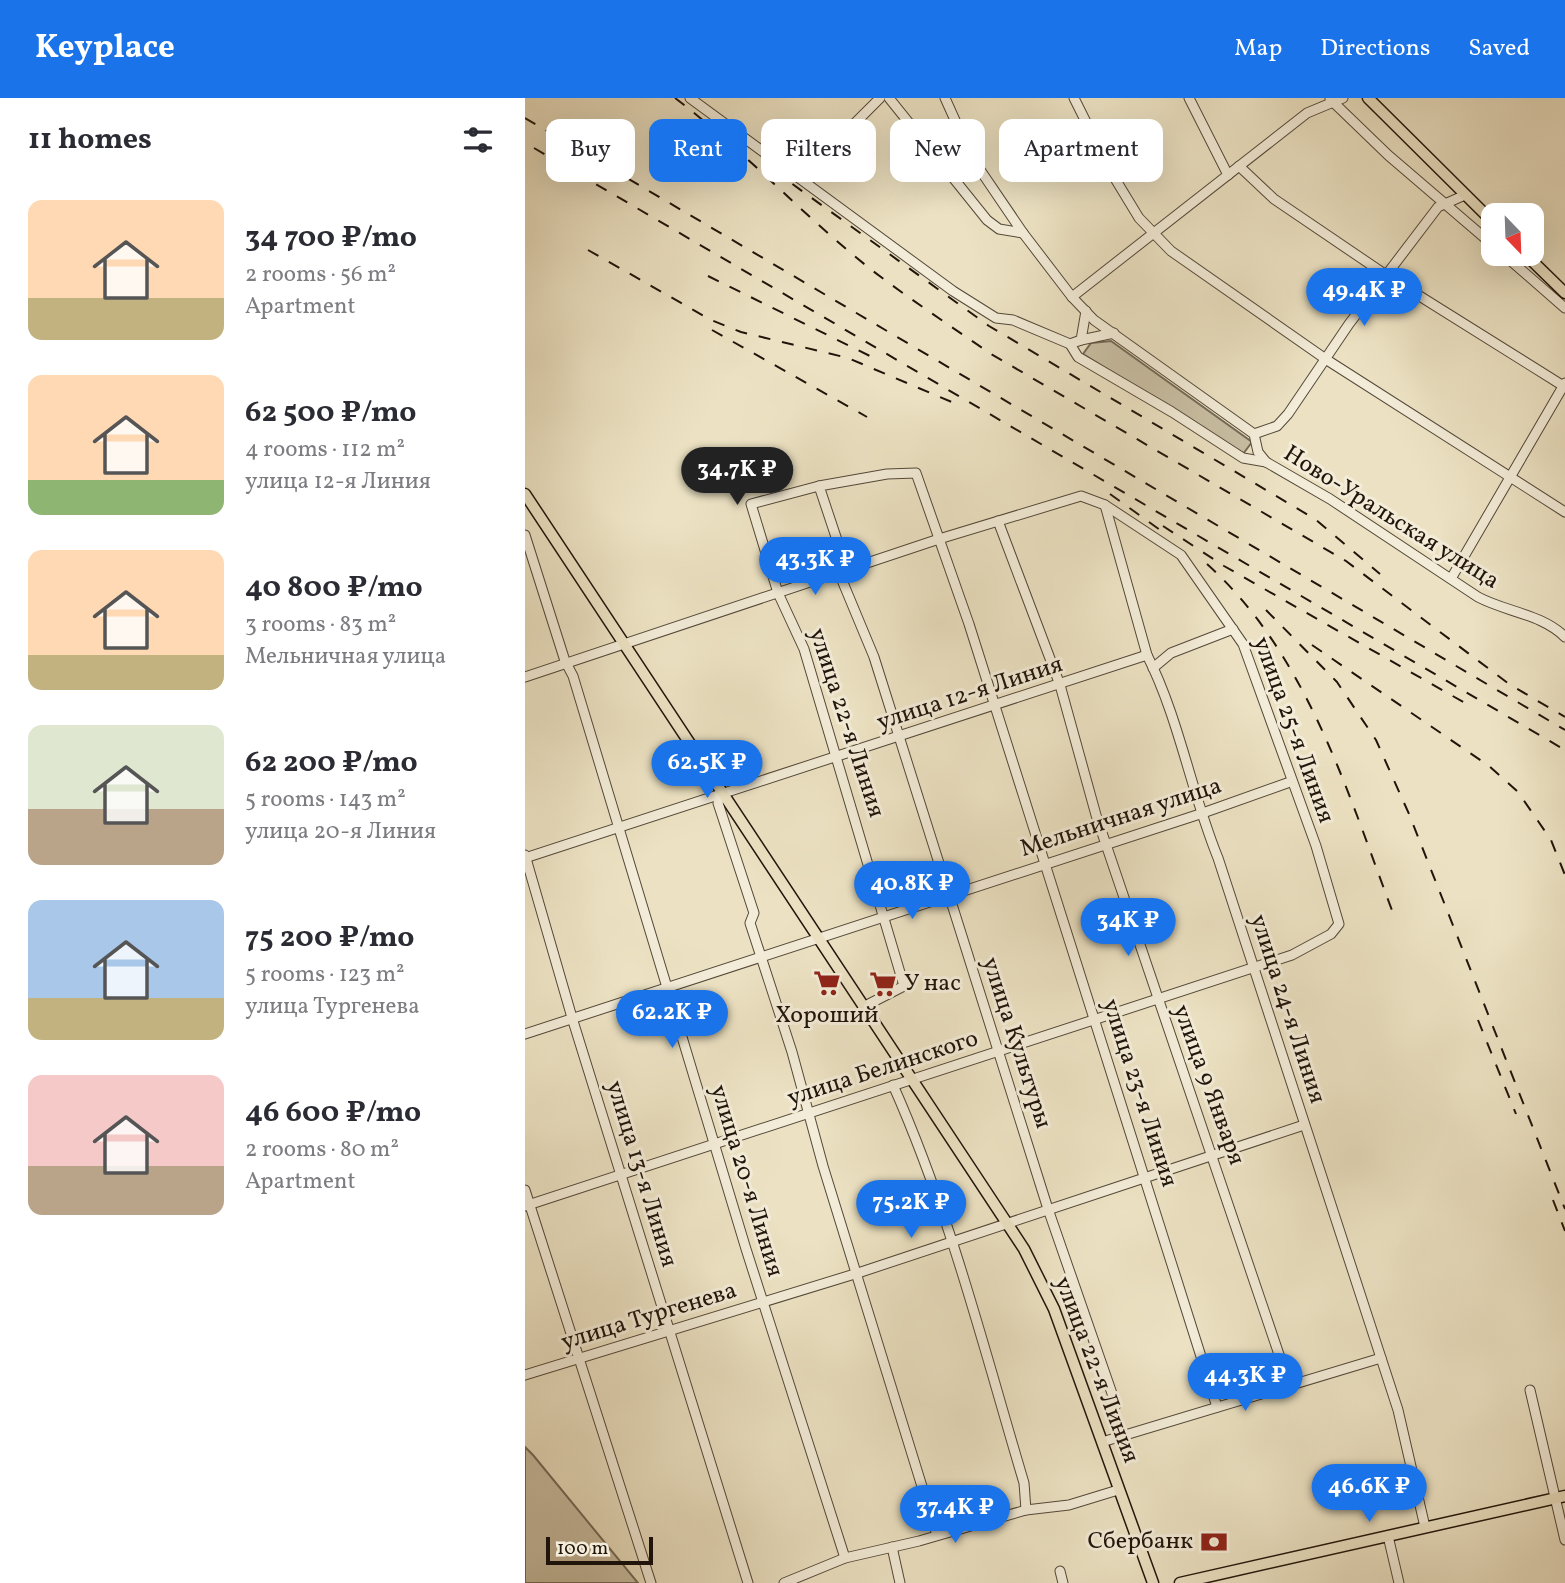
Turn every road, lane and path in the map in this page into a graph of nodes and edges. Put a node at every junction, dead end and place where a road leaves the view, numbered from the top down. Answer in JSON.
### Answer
{"nodes":[{"id":1,"x":689,"y":98,"type":"edge"},
{"id":2,"x":880,"y":98,"type":"edge"},
{"id":3,"x":889,"y":98,"type":"edge"},
{"id":4,"x":945,"y":98,"type":"edge"},
{"id":5,"x":1075,"y":98,"type":"edge"},
{"id":6,"x":1189,"y":98,"type":"edge"},
{"id":7,"x":1368,"y":98,"type":"edge"},
{"id":8,"x":1335,"y":99,"type":"edge"},
{"id":9,"x":859,"y":119,"type":"edge"},
{"id":10,"x":761,"y":149,"type":"edge"},
{"id":11,"x":1239,"y":166,"type":"junction"},
{"id":12,"x":1228,"y":174,"type":"junction"},
{"id":13,"x":808,"y":182,"type":"edge"},
{"id":14,"x":1465,"y":195,"type":"junction"},
{"id":15,"x":1447,"y":203,"type":"junction"},
{"id":16,"x":1481,"y":210,"type":"edge"},
{"id":17,"x":1153,"y":232,"type":"junction"},
{"id":18,"x":1023,"y":233,"type":"junction"},
{"id":19,"x":1481,"y":234,"type":"edge"},
{"id":20,"x":1517,"y":266,"type":"edge"},
{"id":21,"x":1537,"y":266,"type":"edge"},
{"id":22,"x":1386,"y":275,"type":"junction"},
{"id":23,"x":1565,"y":293,"type":"edge"},
{"id":24,"x":1072,"y":297,"type":"junction"},
{"id":25,"x":1565,"y":308,"type":"edge"},
{"id":26,"x":1086,"y":311,"type":"junction"},
{"id":27,"x":1114,"y":333,"type":"junction"},
{"id":28,"x":1081,"y":340,"type":"junction"},
{"id":29,"x":1070,"y":344,"type":"junction"},
{"id":30,"x":1327,"y":360,"type":"junction"},
{"id":31,"x":1564,"y":385,"type":"edge"},
{"id":32,"x":1254,"y":434,"type":"junction"},
{"id":33,"x":1266,"y":462,"type":"junction"},
{"id":34,"x":1510,"y":477,"type":"junction"},
{"id":35,"x":819,"y":486,"type":"junction"},
{"id":36,"x":526,"y":499,"type":"edge"},
{"id":37,"x":1105,"y":505,"type":"junction"},
{"id":38,"x":1565,"y":512,"type":"edge"},
{"id":39,"x":997,"y":521,"type":"junction"},
{"id":40,"x":525,"y":535,"type":"edge"},
{"id":41,"x":939,"y":539,"type":"junction"},
{"id":42,"x":843,"y":572,"type":"junction"},
{"id":43,"x":1452,"y":577,"type":"junction"},
{"id":44,"x":778,"y":593,"type":"junction"},
{"id":45,"x":1233,"y":629,"type":"junction"},
{"id":46,"x":1565,"y":637,"type":"edge"},
{"id":47,"x":623,"y":643,"type":"junction"},
{"id":48,"x":1146,"y":655,"type":"junction"},
{"id":49,"x":565,"y":662,"type":"junction"},
{"id":50,"x":1153,"y":668,"type":"junction"},
{"id":51,"x":525,"y":677,"type":"edge"},
{"id":52,"x":1060,"y":685,"type":"junction"},
{"id":53,"x":993,"y":705,"type":"junction"},
{"id":54,"x":899,"y":737,"type":"junction"},
{"id":55,"x":837,"y":757,"type":"junction"},
{"id":56,"x":1290,"y":782,"type":"junction"},
{"id":57,"x":721,"y":793,"type":"junction"},
{"id":58,"x":1200,"y":814,"type":"junction"},
{"id":59,"x":617,"y":827,"type":"junction"},
{"id":60,"x":1105,"y":843,"type":"junction"},
{"id":61,"x":525,"y":857,"type":"edge"},
{"id":62,"x":1045,"y":863,"type":"junction"},
{"id":63,"x":948,"y":894,"type":"junction"},
{"id":64,"x":884,"y":915,"type":"junction"},
{"id":65,"x":817,"y":938,"type":"junction"},
{"id":66,"x":761,"y":956,"type":"junction"},
{"id":67,"x":1253,"y":968,"type":"junction"},
{"id":68,"x":666,"y":988,"type":"junction"},
{"id":69,"x":1157,"y":1000,"type":"junction"},
{"id":70,"x":863,"y":1007,"type":"junction"},
{"id":71,"x":572,"y":1017,"type":"junction"},
{"id":72,"x":1096,"y":1020,"type":"junction"},
{"id":73,"x":525,"y":1034,"type":"edge"},
{"id":74,"x":999,"y":1051,"type":"junction"},
{"id":75,"x":911,"y":1079,"type":"junction"},
{"id":76,"x":893,"y":1085,"type":"junction"},
{"id":77,"x":809,"y":1112,"type":"junction"},
{"id":78,"x":1304,"y":1125,"type":"junction"},
{"id":79,"x":714,"y":1144,"type":"junction"},
{"id":80,"x":1213,"y":1156,"type":"junction"},
{"id":81,"x":621,"y":1174,"type":"junction"},
{"id":82,"x":1146,"y":1176,"type":"junction"},
{"id":83,"x":525,"y":1190,"type":"edge"},
{"id":84,"x":527,"y":1205,"type":"edge"},
{"id":85,"x":1048,"y":1209,"type":"junction"},
{"id":86,"x":1006,"y":1224,"type":"junction"},
{"id":87,"x":952,"y":1242,"type":"junction"},
{"id":88,"x":858,"y":1273,"type":"junction"},
{"id":89,"x":762,"y":1302,"type":"junction"},
{"id":90,"x":669,"y":1330,"type":"junction"},
{"id":91,"x":1381,"y":1358,"type":"junction"},
{"id":92,"x":580,"y":1359,"type":"junction"},
{"id":93,"x":525,"y":1375,"type":"edge"},
{"id":94,"x":1289,"y":1384,"type":"junction"},
{"id":95,"x":1530,"y":1390,"type":"dead end"},
{"id":96,"x":1116,"y":1405,"type":"dead end"},
{"id":97,"x":1217,"y":1407,"type":"junction"},
{"id":98,"x":1102,"y":1442,"type":"junction"},
{"id":99,"x":1118,"y":1490,"type":"junction"},
{"id":100,"x":1560,"y":1497,"type":"edge"},
{"id":101,"x":1026,"y":1510,"type":"junction"},
{"id":102,"x":1425,"y":1527,"type":"junction"},
{"id":103,"x":937,"y":1535,"type":"junction"},
{"id":104,"x":1388,"y":1536,"type":"junction"},
{"id":105,"x":1565,"y":1540,"type":"edge"},
{"id":106,"x":892,"y":1548,"type":"junction"},
{"id":107,"x":845,"y":1558,"type":"junction"},
{"id":108,"x":1060,"y":1570,"type":"dead end"},
{"id":109,"x":650,"y":1581,"type":"edge"},
{"id":110,"x":748,"y":1583,"type":"edge"},
{"id":111,"x":784,"y":1583,"type":"edge"},
{"id":112,"x":900,"y":1583,"type":"edge"},
{"id":113,"x":1063,"y":1583,"type":"edge"},
{"id":114,"x":1153,"y":1583,"type":"edge"},
{"id":115,"x":1180,"y":1583,"type":"edge"},
{"id":116,"x":1399,"y":1583,"type":"edge"}],
"edges":[{"from":1,"to":10,"type":"street"},
{"from":2,"to":9,"type":"street"},
{"from":3,"to":18,"type":"street"},
{"from":4,"to":18,"type":"street","name":"Ново-Уральская улица"},
{"from":5,"to":17,"type":"street"},
{"from":6,"to":12,"type":"street"},
{"from":7,"to":14,"type":"main road"},
{"from":8,"to":11,"type":"street"},
{"from":8,"to":15,"type":"street"},
{"from":11,"to":12,"type":"street"},
{"from":11,"to":22,"type":"street"},
{"from":12,"to":17,"type":"street"},
{"from":13,"to":29,"type":"street"},
{"from":14,"to":15,"type":"street"},
{"from":14,"to":16,"type":"main road"},
{"from":15,"to":19,"type":"street"},
{"from":15,"to":22,"type":"street"},
{"from":17,"to":24,"type":"street"},
{"from":17,"to":30,"type":"street"},
{"from":18,"to":24,"type":"street","name":"Ново-Уральская улица"},
{"from":20,"to":25,"type":"street"},
{"from":21,"to":23,"type":"main road"},
{"from":22,"to":30,"type":"street"},
{"from":22,"to":31,"type":"street"},
{"from":24,"to":26,"type":"street","name":"Ново-Уральская улица"},
{"from":26,"to":27,"type":"street","name":"Ново-Уральская улица"},
{"from":26,"to":28,"type":"street"},
{"from":27,"to":28,"type":"street"},
{"from":27,"to":32,"type":"street","name":"Ново-Уральская улица"},
{"from":28,"to":29,"type":"street"},
{"from":29,"to":33,"type":"street"},
{"from":30,"to":32,"type":"street"},
{"from":30,"to":34,"type":"street"},
{"from":31,"to":34,"type":"street"},
{"from":32,"to":33,"type":"street","name":"Ново-Уральская улица"},
{"from":33,"to":43,"type":"street","name":"Ново-Уральская улица"},
{"from":34,"to":38,"type":"street"},
{"from":34,"to":43,"type":"street"},
{"from":35,"to":41,"type":"street","name":"улица 23-я Линия"},
{"from":35,"to":42,"type":"street","name":"улица Культуры"},
{"from":35,"to":44,"type":"street","name":"улица 22-я Линия"},
{"from":36,"to":47,"type":"main road","name":"улица 22-я Линия"},
{"from":37,"to":39,"type":"street"},
{"from":37,"to":45,"type":"street","name":"улица 25-я Линия"},
{"from":37,"to":48,"type":"street","name":"улица 24-я Линия"},
{"from":39,"to":41,"type":"street"},
{"from":39,"to":52,"type":"street","name":"улица 9 Января"},
{"from":40,"to":49,"type":"street","name":"улица 20-я Линия"},
{"from":41,"to":42,"type":"street"},
{"from":41,"to":53,"type":"street","name":"улица 23-я Линия"},
{"from":42,"to":44,"type":"street"},
{"from":42,"to":54,"type":"street","name":"улица Культуры"},
{"from":43,"to":46,"type":"street","name":"Ново-Уральская улица"},
{"from":44,"to":47,"type":"street"},
{"from":44,"to":55,"type":"street","name":"улица 22-я Линия"},
{"from":45,"to":50,"type":"street"},
{"from":45,"to":56,"type":"street","name":"улица 25-я Линия"},
{"from":47,"to":49,"type":"street"},
{"from":47,"to":57,"type":"main road","name":"улица 22-я Линия"},
{"from":48,"to":50,"type":"street","name":"улица 24-я Линия"},
{"from":48,"to":52,"type":"street","name":"улица 12-я Линия"},
{"from":49,"to":51,"type":"street"},
{"from":49,"to":59,"type":"street","name":"улица 20-я Линия"},
{"from":50,"to":58,"type":"street","name":"улица 24-я Линия"},
{"from":52,"to":53,"type":"street","name":"улица 12-я Линия"},
{"from":52,"to":60,"type":"street","name":"улица 9 Января"},
{"from":53,"to":54,"type":"street","name":"улица 12-я Линия"},
{"from":53,"to":62,"type":"street","name":"улица 23-я Линия"},
{"from":54,"to":55,"type":"street","name":"улица 12-я Линия"},
{"from":54,"to":63,"type":"street","name":"улица Культуры"},
{"from":55,"to":57,"type":"street","name":"улица 12-я Линия"},
{"from":55,"to":64,"type":"street","name":"улица 22-я Линия"},
{"from":56,"to":58,"type":"street","name":"Мельничная улица"},
{"from":56,"to":67,"type":"street","name":"улица 25-я Линия"},
{"from":57,"to":59,"type":"street","name":"улица 12-я Линия"},
{"from":57,"to":65,"type":"main road","name":"улица 22-я Линия"},
{"from":57,"to":66,"type":"street"},
{"from":58,"to":60,"type":"street","name":"Мельничная улица"},
{"from":58,"to":67,"type":"street","name":"улица 24-я Линия"},
{"from":59,"to":61,"type":"street","name":"улица 12-я Линия"},
{"from":59,"to":68,"type":"street","name":"улица 20-я Линия"},
{"from":60,"to":62,"type":"street","name":"Мельничная улица"},
{"from":60,"to":69,"type":"street","name":"улица 9 Января"},
{"from":61,"to":71,"type":"street","name":"улица 13-я Линия"},
{"from":62,"to":63,"type":"street","name":"Мельничная улица"},
{"from":62,"to":72,"type":"street","name":"улица 23-я Линия"},
{"from":63,"to":64,"type":"street","name":"Мельничная улица"},
{"from":63,"to":74,"type":"street","name":"улица Культуры"},
{"from":64,"to":65,"type":"street","name":"Мельничная улица"},
{"from":64,"to":70,"type":"street","name":"улица 22-я Линия"},
{"from":65,"to":66,"type":"street","name":"Мельничная улица"},
{"from":65,"to":70,"type":"main road","name":"улица 22-я Линия"},
{"from":66,"to":68,"type":"street","name":"Мельничная улица"},
{"from":66,"to":77,"type":"street"},
{"from":67,"to":69,"type":"street","name":"улица Белинского"},
{"from":67,"to":78,"type":"street","name":"улица 24-я Линия"},
{"from":68,"to":71,"type":"street","name":"Мельничная улица"},
{"from":68,"to":79,"type":"street","name":"улица 20-я Линия"},
{"from":69,"to":72,"type":"street","name":"улица Белинского"},
{"from":69,"to":80,"type":"street","name":"улица 9 Января"},
{"from":70,"to":75,"type":"main road","name":"улица 22-я Линия"},
{"from":71,"to":73,"type":"street","name":"Мельничная улица"},
{"from":71,"to":81,"type":"street","name":"улица 13-я Линия"},
{"from":72,"to":74,"type":"street","name":"улица Белинского"},
{"from":72,"to":82,"type":"street","name":"улица 23-я Линия"},
{"from":74,"to":75,"type":"street","name":"улица Белинского"},
{"from":74,"to":85,"type":"street","name":"улица Культуры"},
{"from":75,"to":76,"type":"street","name":"улица Белинского"},
{"from":75,"to":86,"type":"main road","name":"улица 22-я Линия"},
{"from":76,"to":77,"type":"street","name":"улица Белинского"},
{"from":76,"to":87,"type":"street"},
{"from":77,"to":79,"type":"street","name":"улица Белинского"},
{"from":77,"to":88,"type":"street"},
{"from":78,"to":80,"type":"street","name":"улица Тургенева"},
{"from":78,"to":91,"type":"street","name":"улица 24-я Линия"},
{"from":79,"to":81,"type":"street","name":"улица Белинского"},
{"from":79,"to":89,"type":"street","name":"улица 20-я Линия"},
{"from":80,"to":82,"type":"street","name":"улица Тургенева"},
{"from":80,"to":94,"type":"street","name":"улица 9 Января"},
{"from":81,"to":84,"type":"street","name":"улица Белинского"},
{"from":81,"to":90,"type":"street","name":"улица 13-я Линия"},
{"from":82,"to":85,"type":"street","name":"улица Тургенева"},
{"from":82,"to":97,"type":"street","name":"улица 23-я Линия"},
{"from":83,"to":84,"type":"street"},
{"from":84,"to":92,"type":"street"},
{"from":85,"to":86,"type":"street","name":"улица Тургенева"},
{"from":85,"to":96,"type":"street","name":"улица Культуры"},
{"from":86,"to":87,"type":"street","name":"улица Тургенева"},
{"from":86,"to":98,"type":"main road","name":"улица 22-я Линия"},
{"from":87,"to":88,"type":"street","name":"улица Тургенева"},
{"from":87,"to":101,"type":"street"},
{"from":88,"to":89,"type":"street","name":"улица Тургенева"},
{"from":88,"to":103,"type":"street"},
{"from":89,"to":90,"type":"street","name":"улица Тургенева"},
{"from":89,"to":107,"type":"street","name":"улица 20-я Линия"},
{"from":90,"to":92,"type":"street","name":"улица Тургенева"},
{"from":90,"to":110,"type":"street","name":"улица 13-я Линия"},
{"from":91,"to":94,"type":"street"},
{"from":91,"to":102,"type":"street","name":"улица 24-я Линия"},
{"from":92,"to":93,"type":"street","name":"улица Тургенева"},
{"from":92,"to":109,"type":"street"},
{"from":94,"to":97,"type":"street"},
{"from":95,"to":100,"type":"street"},
{"from":97,"to":98,"type":"street"},
{"from":98,"to":99,"type":"main road","name":"улица 22-я Линия"},
{"from":99,"to":101,"type":"street"},
{"from":99,"to":114,"type":"main road","name":"улица 22-я Линия"},
{"from":100,"to":102,"type":"main road"},
{"from":100,"to":105,"type":"street"},
{"from":101,"to":103,"type":"street"},
{"from":102,"to":104,"type":"main road"},
{"from":103,"to":106,"type":"street"},
{"from":104,"to":115,"type":"main road"},
{"from":104,"to":116,"type":"street"},
{"from":106,"to":107,"type":"street"},
{"from":106,"to":112,"type":"street"},
{"from":107,"to":111,"type":"street"},
{"from":108,"to":113,"type":"street"}]}
